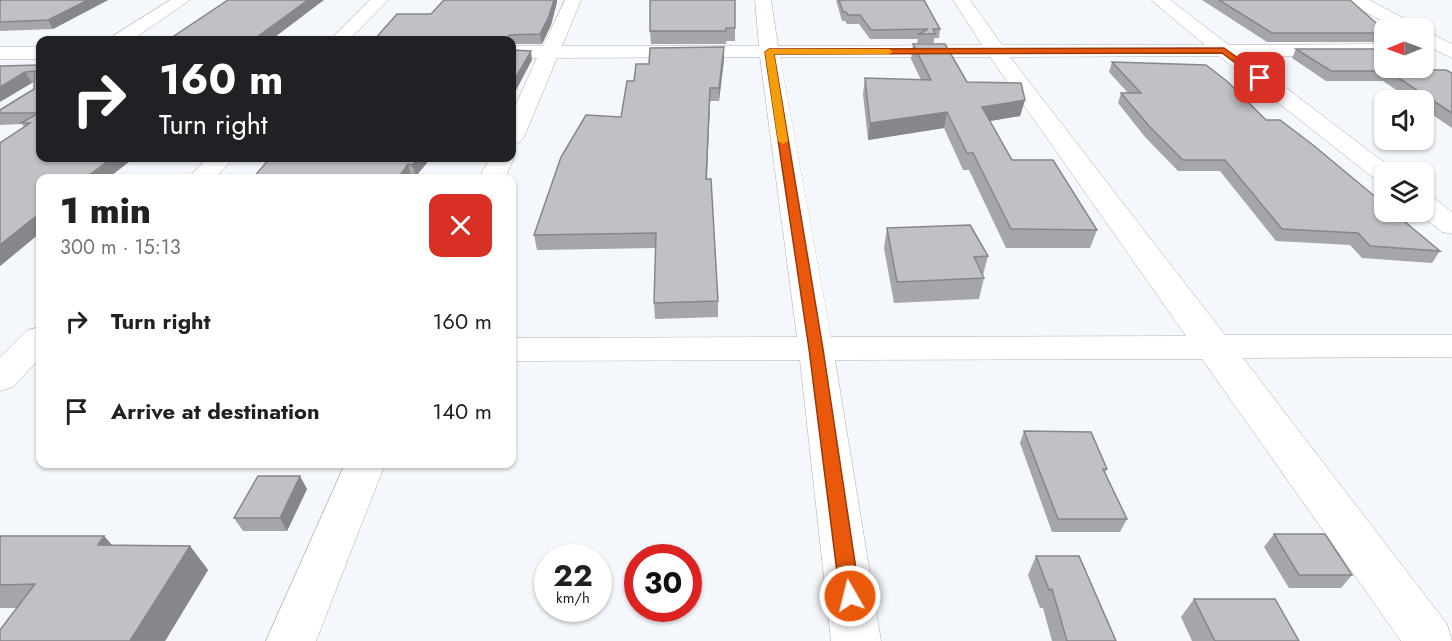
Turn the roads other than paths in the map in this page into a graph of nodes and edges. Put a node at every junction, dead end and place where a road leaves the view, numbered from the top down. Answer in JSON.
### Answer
{"nodes":[{"id":1,"x":182,"y":0,"type":"edge"},
{"id":2,"x":380,"y":0,"type":"edge"},
{"id":3,"x":573,"y":0,"type":"edge"},
{"id":4,"x":763,"y":0,"type":"edge"},
{"id":5,"x":961,"y":0,"type":"edge"},
{"id":6,"x":1159,"y":0,"type":"edge"},
{"id":7,"x":1356,"y":0,"type":"edge"},
{"id":8,"x":1390,"y":18,"type":"edge"},
{"id":9,"x":126,"y":36,"type":"edge"},
{"id":10,"x":343,"y":36,"type":"edge"},
{"id":11,"x":1434,"y":41,"type":"edge"},
{"id":12,"x":1434,"y":49,"type":"edge"},
{"id":13,"x":1224,"y":50,"type":"junction"},
{"id":14,"x":1374,"y":50,"type":"edge"},
{"id":15,"x":1451,"y":50,"type":"edge"},
{"id":16,"x":996,"y":51,"type":"junction"},
{"id":17,"x":516,"y":52,"type":"edge"},
{"id":18,"x":551,"y":52,"type":"junction"},
{"id":19,"x":769,"y":52,"type":"junction"},
{"id":20,"x":0,"y":53,"type":"edge"},
{"id":21,"x":36,"y":53,"type":"edge"},
{"id":22,"x":516,"y":128,"type":"edge"},
{"id":23,"x":218,"y":162,"type":"edge"},
{"id":24,"x":1374,"y":166,"type":"edge"},
{"id":25,"x":205,"y":174,"type":"edge"},
{"id":26,"x":1434,"y":212,"type":"edge"},
{"id":27,"x":1452,"y":226,"type":"edge"},
{"id":28,"x":1452,"y":346,"type":"edge"},
{"id":29,"x":1215,"y":348,"type":"junction"},
{"id":30,"x":816,"y":349,"type":"junction"},
{"id":31,"x":26,"y":350,"type":"edge"},
{"id":32,"x":516,"y":350,"type":"edge"},
{"id":33,"x":0,"y":378,"type":"edge"},
{"id":34,"x":364,"y":468,"type":"edge"},
{"id":35,"x":291,"y":641,"type":"edge"},
{"id":36,"x":856,"y":641,"type":"edge"},
{"id":37,"x":1430,"y":641,"type":"edge"}],
"edges":[{"from":1,"to":9,"type":"street"},
{"from":2,"to":10,"type":"street"},
{"from":3,"to":18,"type":"street"},
{"from":4,"to":19,"type":"street"},
{"from":5,"to":16,"type":"street"},
{"from":6,"to":13,"type":"street"},
{"from":7,"to":8,"type":"street"},
{"from":11,"to":15,"type":"street"},
{"from":12,"to":15,"type":"street"},
{"from":13,"to":14,"type":"street"},
{"from":13,"to":16,"type":"street"},
{"from":13,"to":24,"type":"street"},
{"from":16,"to":19,"type":"street"},
{"from":16,"to":29,"type":"street"},
{"from":17,"to":18,"type":"street"},
{"from":18,"to":19,"type":"street"},
{"from":18,"to":22,"type":"street"},
{"from":19,"to":30,"type":"street"},
{"from":20,"to":21,"type":"street"},
{"from":23,"to":25,"type":"street"},
{"from":26,"to":27,"type":"street"},
{"from":28,"to":29,"type":"street"},
{"from":29,"to":30,"type":"street"},
{"from":29,"to":37,"type":"street"},
{"from":30,"to":32,"type":"street"},
{"from":30,"to":36,"type":"street"},
{"from":31,"to":33,"type":"street"},
{"from":34,"to":35,"type":"street"}]}
